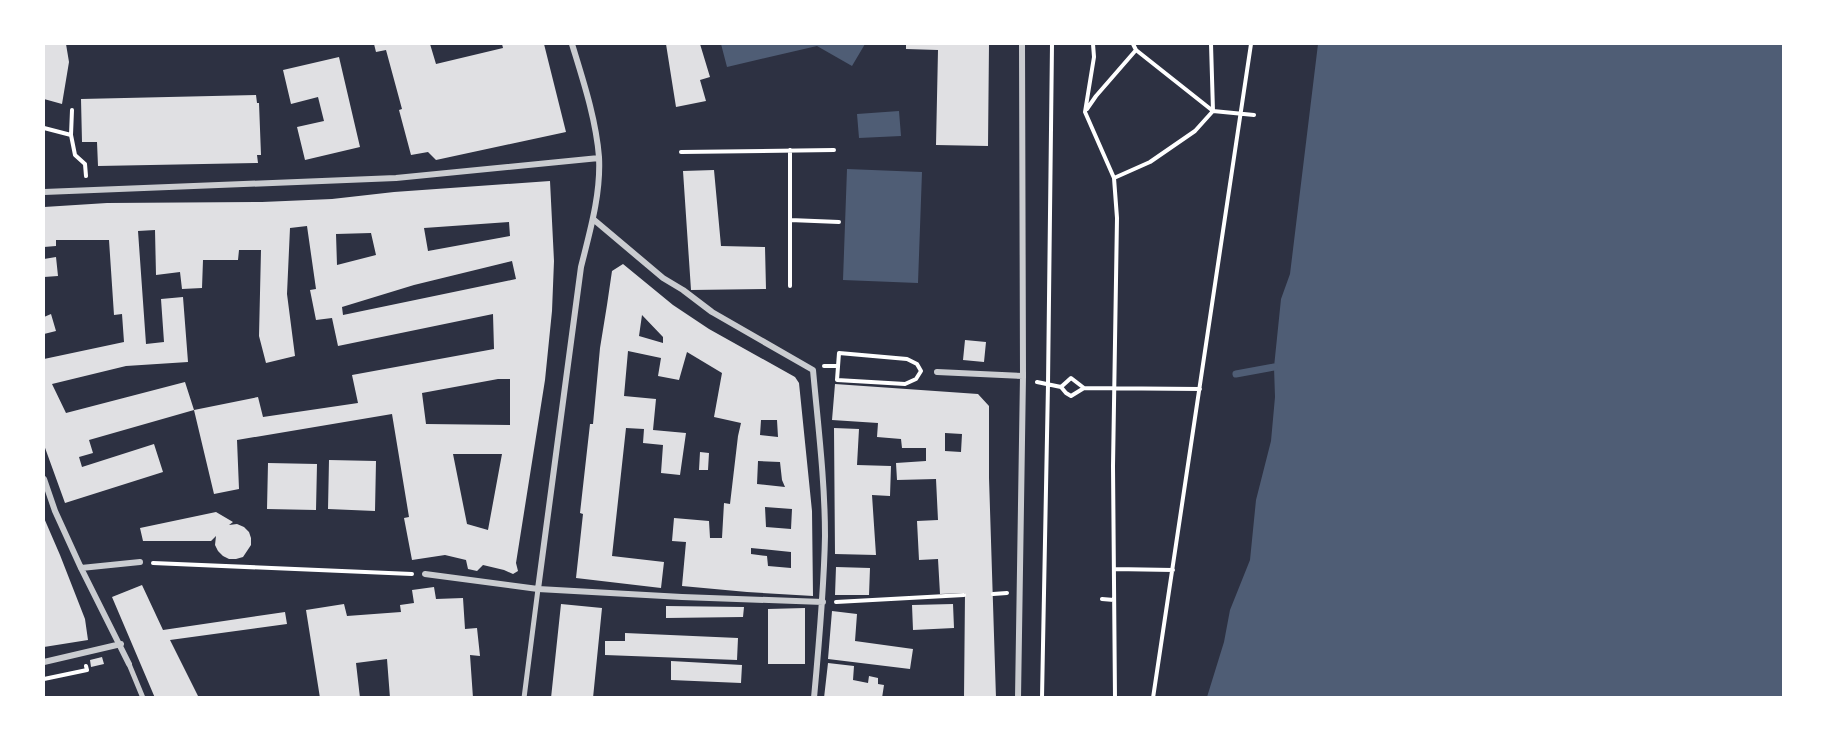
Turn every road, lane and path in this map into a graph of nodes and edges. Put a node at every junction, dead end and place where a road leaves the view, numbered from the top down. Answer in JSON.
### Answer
{"nodes":[{"id":1,"x":572,"y":44,"type":"edge"},
{"id":2,"x":1022,"y":44,"type":"edge"},
{"id":3,"x":1052,"y":44,"type":"edge"},
{"id":4,"x":1093,"y":44,"type":"edge"},
{"id":5,"x":1134,"y":44,"type":"edge"},
{"id":6,"x":1211,"y":44,"type":"edge"},
{"id":7,"x":1251,"y":44,"type":"edge"},
{"id":8,"x":1136,"y":50,"type":"junction"},
{"id":9,"x":72,"y":110,"type":"dead end"},
{"id":10,"x":1213,"y":111,"type":"junction"},
{"id":11,"x":1085,"y":112,"type":"junction"},
{"id":12,"x":1240,"y":114,"type":"junction"},
{"id":13,"x":1254,"y":116,"type":"dead end"},
{"id":14,"x":44,"y":128,"type":"edge"},
{"id":15,"x":71,"y":135,"type":"junction"},
{"id":16,"x":790,"y":150,"type":"junction"},
{"id":17,"x":834,"y":150,"type":"dead end"},
{"id":18,"x":681,"y":152,"type":"dead end"},
{"id":19,"x":599,"y":158,"type":"junction"},
{"id":20,"x":86,"y":173,"type":"dead end"},
{"id":21,"x":1114,"y":178,"type":"junction"},
{"id":22,"x":44,"y":192,"type":"edge"},
{"id":23,"x":593,"y":219,"type":"junction"},
{"id":24,"x":790,"y":220,"type":"junction"},
{"id":25,"x":839,"y":222,"type":"dead end"},
{"id":26,"x":790,"y":285,"type":"dead end"},
{"id":27,"x":937,"y":372,"type":"dead end"},
{"id":28,"x":1023,"y":376,"type":"junction"},
{"id":29,"x":905,"y":384,"type":"joint"},
{"id":30,"x":1048,"y":384,"type":"junction"},
{"id":31,"x":1061,"y":387,"type":"junction"},
{"id":32,"x":1084,"y":388,"type":"junction"},
{"id":33,"x":1115,"y":388,"type":"junction"},
{"id":34,"x":1200,"y":389,"type":"junction"},
{"id":35,"x":44,"y":479,"type":"edge"},
{"id":36,"x":140,"y":562,"type":"joint"},
{"id":37,"x":81,"y":568,"type":"junction"},
{"id":38,"x":1114,"y":569,"type":"junction"},
{"id":39,"x":1173,"y":570,"type":"junction"},
{"id":40,"x":425,"y":574,"type":"joint"},
{"id":41,"x":538,"y":589,"type":"junction"},
{"id":42,"x":964,"y":595,"type":"dead end"},
{"id":43,"x":1102,"y":599,"type":"dead end"},
{"id":44,"x":1114,"y":600,"type":"junction"},
{"id":45,"x":823,"y":602,"type":"junction"},
{"id":46,"x":121,"y":644,"type":"junction"},
{"id":47,"x":44,"y":663,"type":"edge"},
{"id":48,"x":129,"y":664,"type":"joint"},
{"id":49,"x":143,"y":698,"type":"edge"},
{"id":50,"x":524,"y":698,"type":"edge"},
{"id":51,"x":814,"y":698,"type":"edge"},
{"id":52,"x":1018,"y":698,"type":"edge"},
{"id":53,"x":1042,"y":698,"type":"edge"},
{"id":54,"x":1115,"y":698,"type":"edge"},
{"id":55,"x":1153,"y":698,"type":"edge"}],
"edges":[{"from":1,"to":19,"type":"street"},
{"from":2,"to":28,"type":"street"},
{"from":3,"to":30,"type":"path"},
{"from":4,"to":11,"type":"path"},
{"from":5,"to":8,"type":"path"},
{"from":6,"to":10,"type":"path"},
{"from":7,"to":12,"type":"path"},
{"from":8,"to":10,"type":"path"},
{"from":8,"to":11,"type":"path"},
{"from":9,"to":15,"type":"path"},
{"from":10,"to":12,"type":"path"},
{"from":10,"to":21,"type":"path"},
{"from":11,"to":21,"type":"path"},
{"from":12,"to":13,"type":"path"},
{"from":12,"to":34,"type":"path"},
{"from":14,"to":15,"type":"path"},
{"from":15,"to":20,"type":"path"},
{"from":16,"to":17,"type":"path"},
{"from":16,"to":18,"type":"path"},
{"from":16,"to":24,"type":"path"},
{"from":19,"to":22,"type":"street"},
{"from":19,"to":23,"type":"street"},
{"from":21,"to":33,"type":"path"},
{"from":23,"to":41,"type":"street"},
{"from":23,"to":45,"type":"street"},
{"from":24,"to":25,"type":"path"},
{"from":24,"to":26,"type":"path"},
{"from":27,"to":28,"type":"street"},
{"from":28,"to":30,"type":"path"},
{"from":28,"to":52,"type":"street"},
{"from":29,"to":29,"type":"path"},
{"from":30,"to":31,"type":"path"},
{"from":30,"to":53,"type":"path"},
{"from":31,"to":32,"type":"path"},
{"from":31,"to":32,"type":"path"},
{"from":32,"to":33,"type":"path"},
{"from":33,"to":34,"type":"path"},
{"from":33,"to":38,"type":"path"},
{"from":34,"to":39,"type":"path"},
{"from":35,"to":37,"type":"street"},
{"from":36,"to":37,"type":"street"},
{"from":36,"to":40,"type":"path"},
{"from":37,"to":46,"type":"street"},
{"from":38,"to":39,"type":"path"},
{"from":38,"to":44,"type":"path"},
{"from":39,"to":55,"type":"path"},
{"from":40,"to":41,"type":"street"},
{"from":41,"to":45,"type":"street"},
{"from":41,"to":50,"type":"street"},
{"from":42,"to":45,"type":"path"},
{"from":43,"to":44,"type":"path"},
{"from":44,"to":54,"type":"path"},
{"from":45,"to":51,"type":"street"},
{"from":46,"to":47,"type":"street"},
{"from":46,"to":48,"type":"street"},
{"from":48,"to":49,"type":"street"}]}
